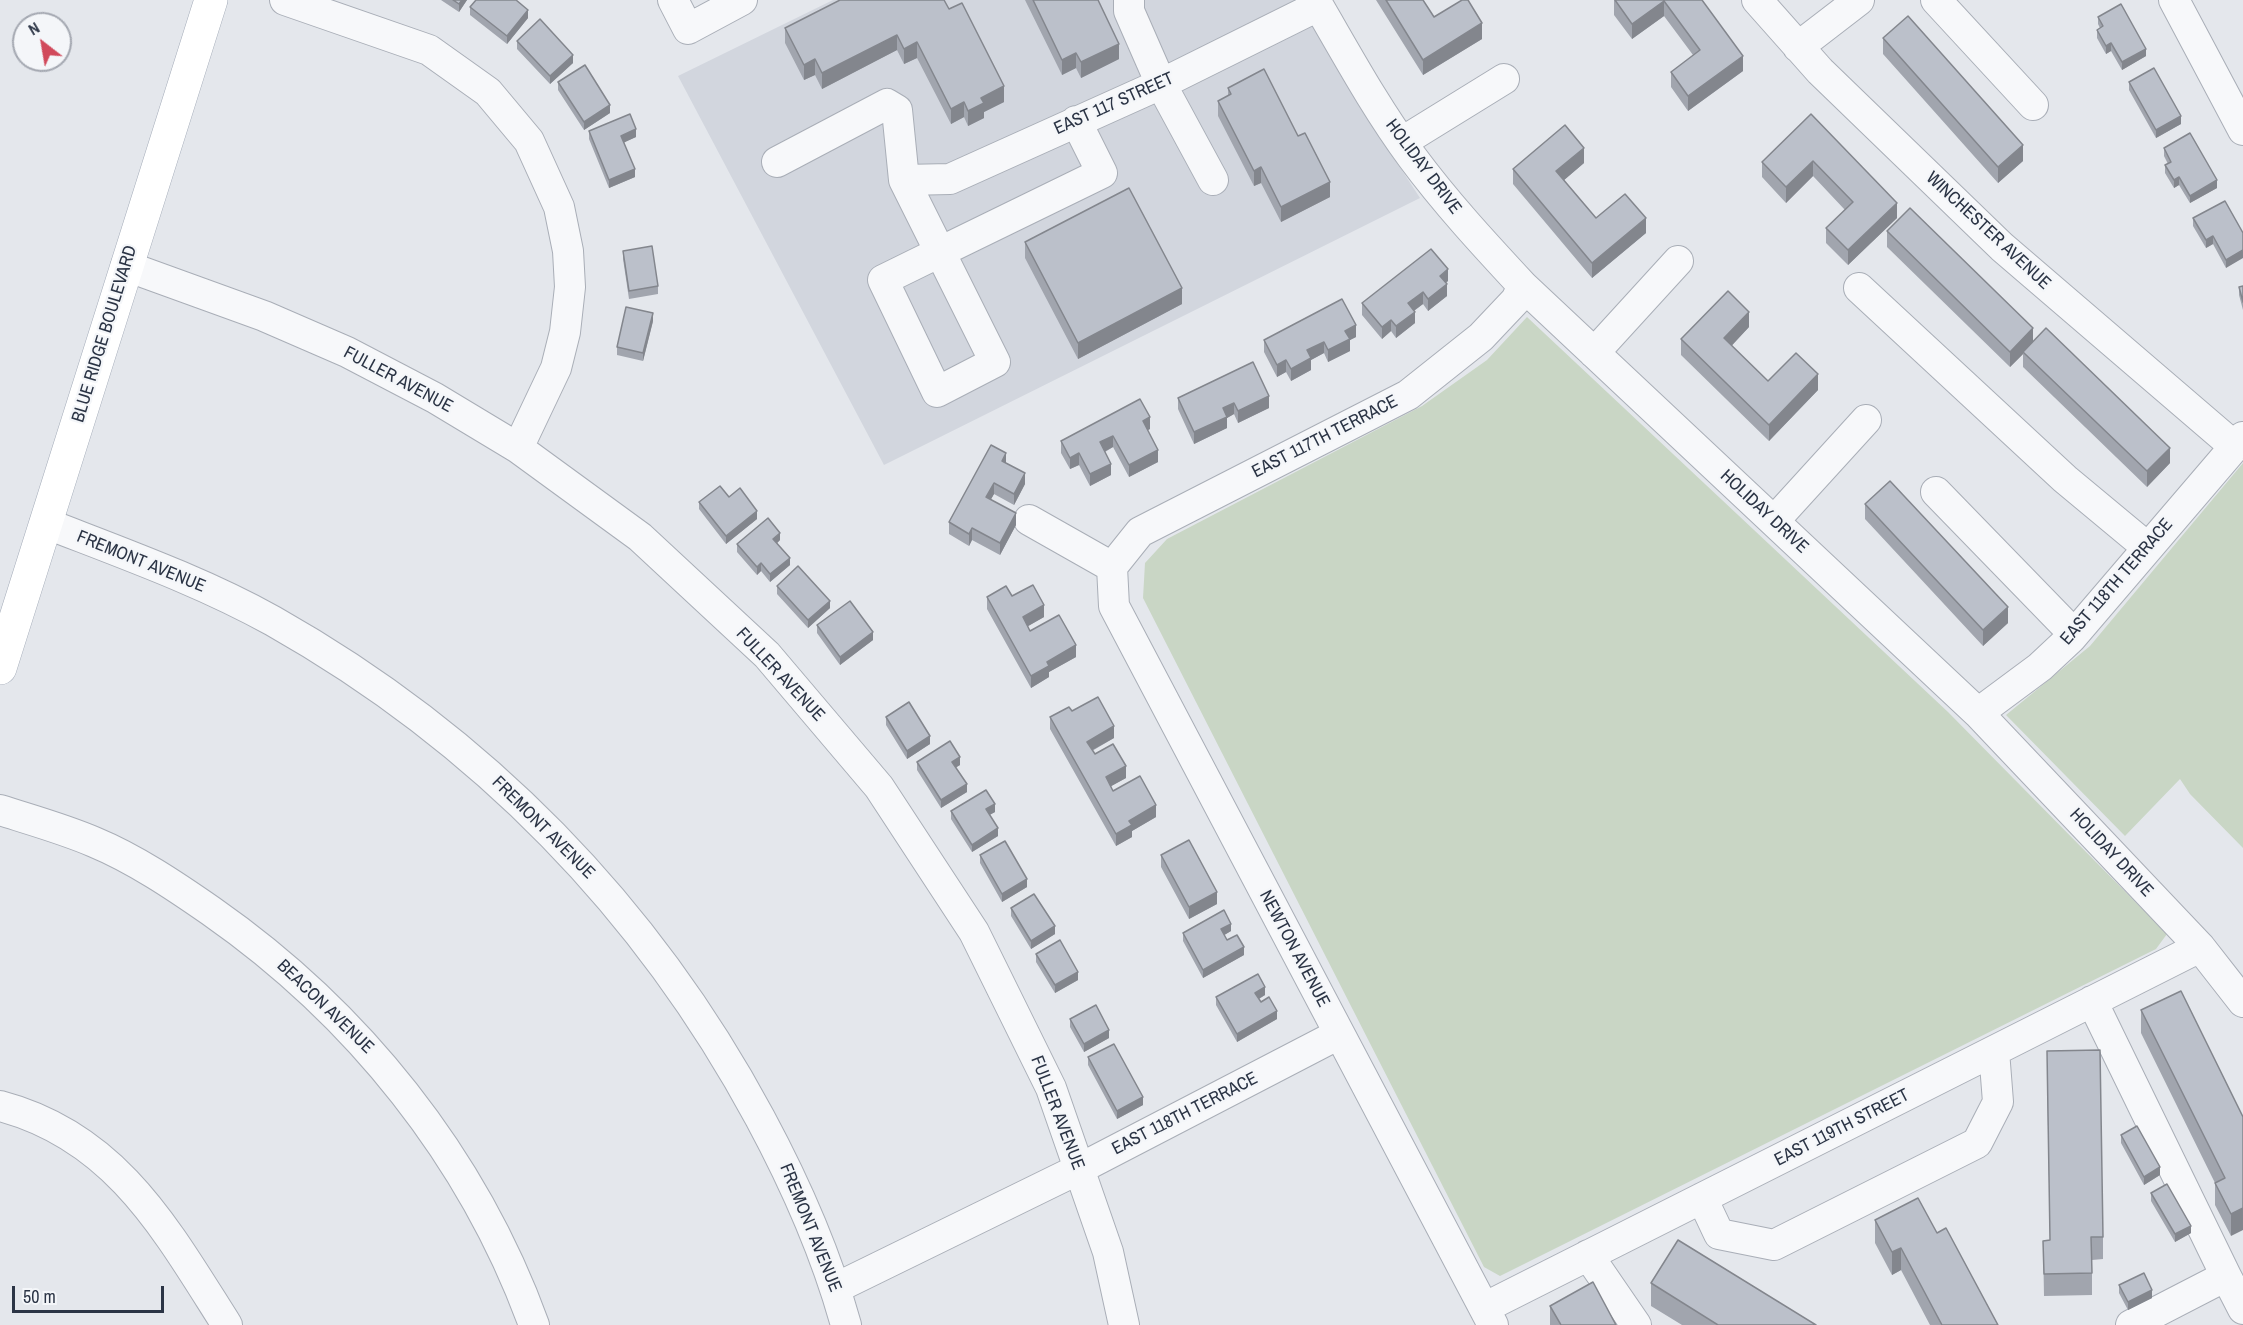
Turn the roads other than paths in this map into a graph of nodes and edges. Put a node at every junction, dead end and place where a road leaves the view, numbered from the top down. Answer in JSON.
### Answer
{"nodes":[{"id":1,"x":211,"y":0,"type":"edge"},
{"id":2,"x":285,"y":0,"type":"edge"},
{"id":3,"x":673,"y":0,"type":"edge"},
{"id":4,"x":742,"y":0,"type":"edge"},
{"id":5,"x":1129,"y":0,"type":"edge"},
{"id":6,"x":1756,"y":0,"type":"edge"},
{"id":7,"x":1859,"y":0,"type":"edge"},
{"id":8,"x":1936,"y":0,"type":"edge"},
{"id":9,"x":2174,"y":0,"type":"edge"},
{"id":10,"x":1317,"y":3,"type":"edge"},
{"id":11,"x":1798,"y":47,"type":"junction"},
{"id":12,"x":1504,"y":79,"type":"dead end"},
{"id":13,"x":1161,"y":84,"type":"junction"},
{"id":14,"x":2033,"y":105,"type":"dead end"},
{"id":15,"x":1076,"y":121,"type":"junction"},
{"id":16,"x":2243,"y":130,"type":"edge"},
{"id":17,"x":1402,"y":142,"type":"junction"},
{"id":18,"x":777,"y":162,"type":"dead end"},
{"id":19,"x":904,"y":180,"type":"junction"},
{"id":20,"x":1213,"y":180,"type":"dead end"},
{"id":21,"x":1678,"y":261,"type":"dead end"},
{"id":22,"x":126,"y":266,"type":"junction"},
{"id":23,"x":1523,"y":286,"type":"junction"},
{"id":24,"x":1859,"y":288,"type":"dead end"},
{"id":25,"x":1594,"y":352,"type":"junction"},
{"id":26,"x":1866,"y":420,"type":"dead end"},
{"id":27,"x":2239,"y":442,"type":"edge"},
{"id":28,"x":518,"y":448,"type":"junction"},
{"id":29,"x":1936,"y":492,"type":"dead end"},
{"id":30,"x":1029,"y":520,"type":"dead end"},
{"id":31,"x":1774,"y":521,"type":"junction"},
{"id":32,"x":45,"y":523,"type":"junction"},
{"id":33,"x":2148,"y":548,"type":"junction"},
{"id":34,"x":1112,"y":567,"type":"junction"},
{"id":35,"x":2074,"y":634,"type":"junction"},
{"id":36,"x":0,"y":668,"type":"edge"},
{"id":37,"x":1978,"y":713,"type":"junction"},
{"id":38,"x":0,"y":810,"type":"edge"},
{"id":39,"x":2200,"y":947,"type":"junction"},
{"id":40,"x":2092,"y":1001,"type":"junction"},
{"id":41,"x":2243,"y":1002,"type":"edge"},
{"id":42,"x":1339,"y":1035,"type":"junction"},
{"id":43,"x":1994,"y":1051,"type":"junction"},
{"id":44,"x":0,"y":1106,"type":"edge"},
{"id":45,"x":1079,"y":1169,"type":"junction"},
{"id":46,"x":1702,"y":1198,"type":"junction"},
{"id":47,"x":1588,"y":1256,"type":"junction"},
{"id":48,"x":2226,"y":1276,"type":"junction"},
{"id":49,"x":836,"y":1288,"type":"junction"},
{"id":50,"x":2243,"y":1309,"type":"edge"},
{"id":51,"x":1489,"y":1316,"type":"edge"},
{"id":52,"x":227,"y":1325,"type":"edge"},
{"id":53,"x":534,"y":1325,"type":"edge"},
{"id":54,"x":846,"y":1325,"type":"edge"},
{"id":55,"x":1124,"y":1325,"type":"edge"},
{"id":56,"x":1636,"y":1325,"type":"edge"},
{"id":57,"x":2131,"y":1325,"type":"edge"}],
"edges":[{"from":1,"to":22,"type":"main road","name":"BLUE RIDGE BOULEVARD"},
{"from":2,"to":28,"type":"street"},
{"from":3,"to":4,"type":"street"},
{"from":5,"to":13,"type":"street"},
{"from":6,"to":11,"type":"street","name":"WINCHESTER AVENUE"},
{"from":7,"to":11,"type":"street"},
{"from":8,"to":14,"type":"street"},
{"from":9,"to":16,"type":"street"},
{"from":10,"to":13,"type":"street","name":"EAST 117 STREET"},
{"from":10,"to":17,"type":"street","name":"HOLIDAY DRIVE"},
{"from":11,"to":27,"type":"street","name":"WINCHESTER AVENUE"},
{"from":12,"to":17,"type":"street"},
{"from":13,"to":15,"type":"street","name":"EAST 117 STREET"},
{"from":13,"to":20,"type":"street"},
{"from":15,"to":19,"type":"street","name":"EAST 117 STREET"},
{"from":15,"to":19,"type":"street"},
{"from":17,"to":23,"type":"street","name":"HOLIDAY DRIVE"},
{"from":18,"to":19,"type":"street"},
{"from":21,"to":25,"type":"street"},
{"from":22,"to":28,"type":"street","name":"FULLER AVENUE"},
{"from":22,"to":32,"type":"main road","name":"BLUE RIDGE BOULEVARD"},
{"from":23,"to":25,"type":"street","name":"HOLIDAY DRIVE"},
{"from":23,"to":34,"type":"street","name":"EAST 117TH TERRACE"},
{"from":24,"to":33,"type":"street"},
{"from":25,"to":31,"type":"street","name":"HOLIDAY DRIVE"},
{"from":26,"to":31,"type":"street"},
{"from":27,"to":33,"type":"street","name":"EAST 118TH TERRACE"},
{"from":28,"to":45,"type":"street","name":"FULLER AVENUE"},
{"from":29,"to":35,"type":"street"},
{"from":30,"to":34,"type":"street"},
{"from":31,"to":37,"type":"street","name":"HOLIDAY DRIVE"},
{"from":32,"to":36,"type":"main road","name":"BLUE RIDGE BOULEVARD"},
{"from":32,"to":49,"type":"street","name":"FREMONT AVENUE"},
{"from":33,"to":35,"type":"street","name":"EAST 118TH TERRACE"},
{"from":34,"to":42,"type":"street","name":"NEWTON AVENUE"},
{"from":35,"to":37,"type":"street","name":"EAST 118TH TERRACE"},
{"from":37,"to":39,"type":"street","name":"HOLIDAY DRIVE"},
{"from":38,"to":53,"type":"street","name":"BEACON AVENUE"},
{"from":39,"to":40,"type":"street","name":"EAST 119TH STREET"},
{"from":39,"to":41,"type":"street","name":"HOLIDAY DRIVE"},
{"from":40,"to":43,"type":"street","name":"EAST 119TH STREET"},
{"from":40,"to":48,"type":"street"},
{"from":42,"to":45,"type":"street","name":"EAST 118TH TERRACE"},
{"from":42,"to":51,"type":"street","name":"NEWTON AVENUE"},
{"from":43,"to":46,"type":"street","name":"EAST 119TH STREET"},
{"from":43,"to":46,"type":"street"},
{"from":44,"to":52,"type":"street"},
{"from":45,"to":49,"type":"street","name":"EAST 118TH TERRACE"},
{"from":45,"to":55,"type":"street","name":"FULLER AVENUE"},
{"from":46,"to":47,"type":"street","name":"EAST 119TH STREET"},
{"from":47,"to":51,"type":"street","name":"EAST 119TH STREET"},
{"from":47,"to":56,"type":"street"},
{"from":48,"to":50,"type":"street"},
{"from":48,"to":57,"type":"street"},
{"from":49,"to":54,"type":"street","name":"FREMONT AVENUE"}]}
